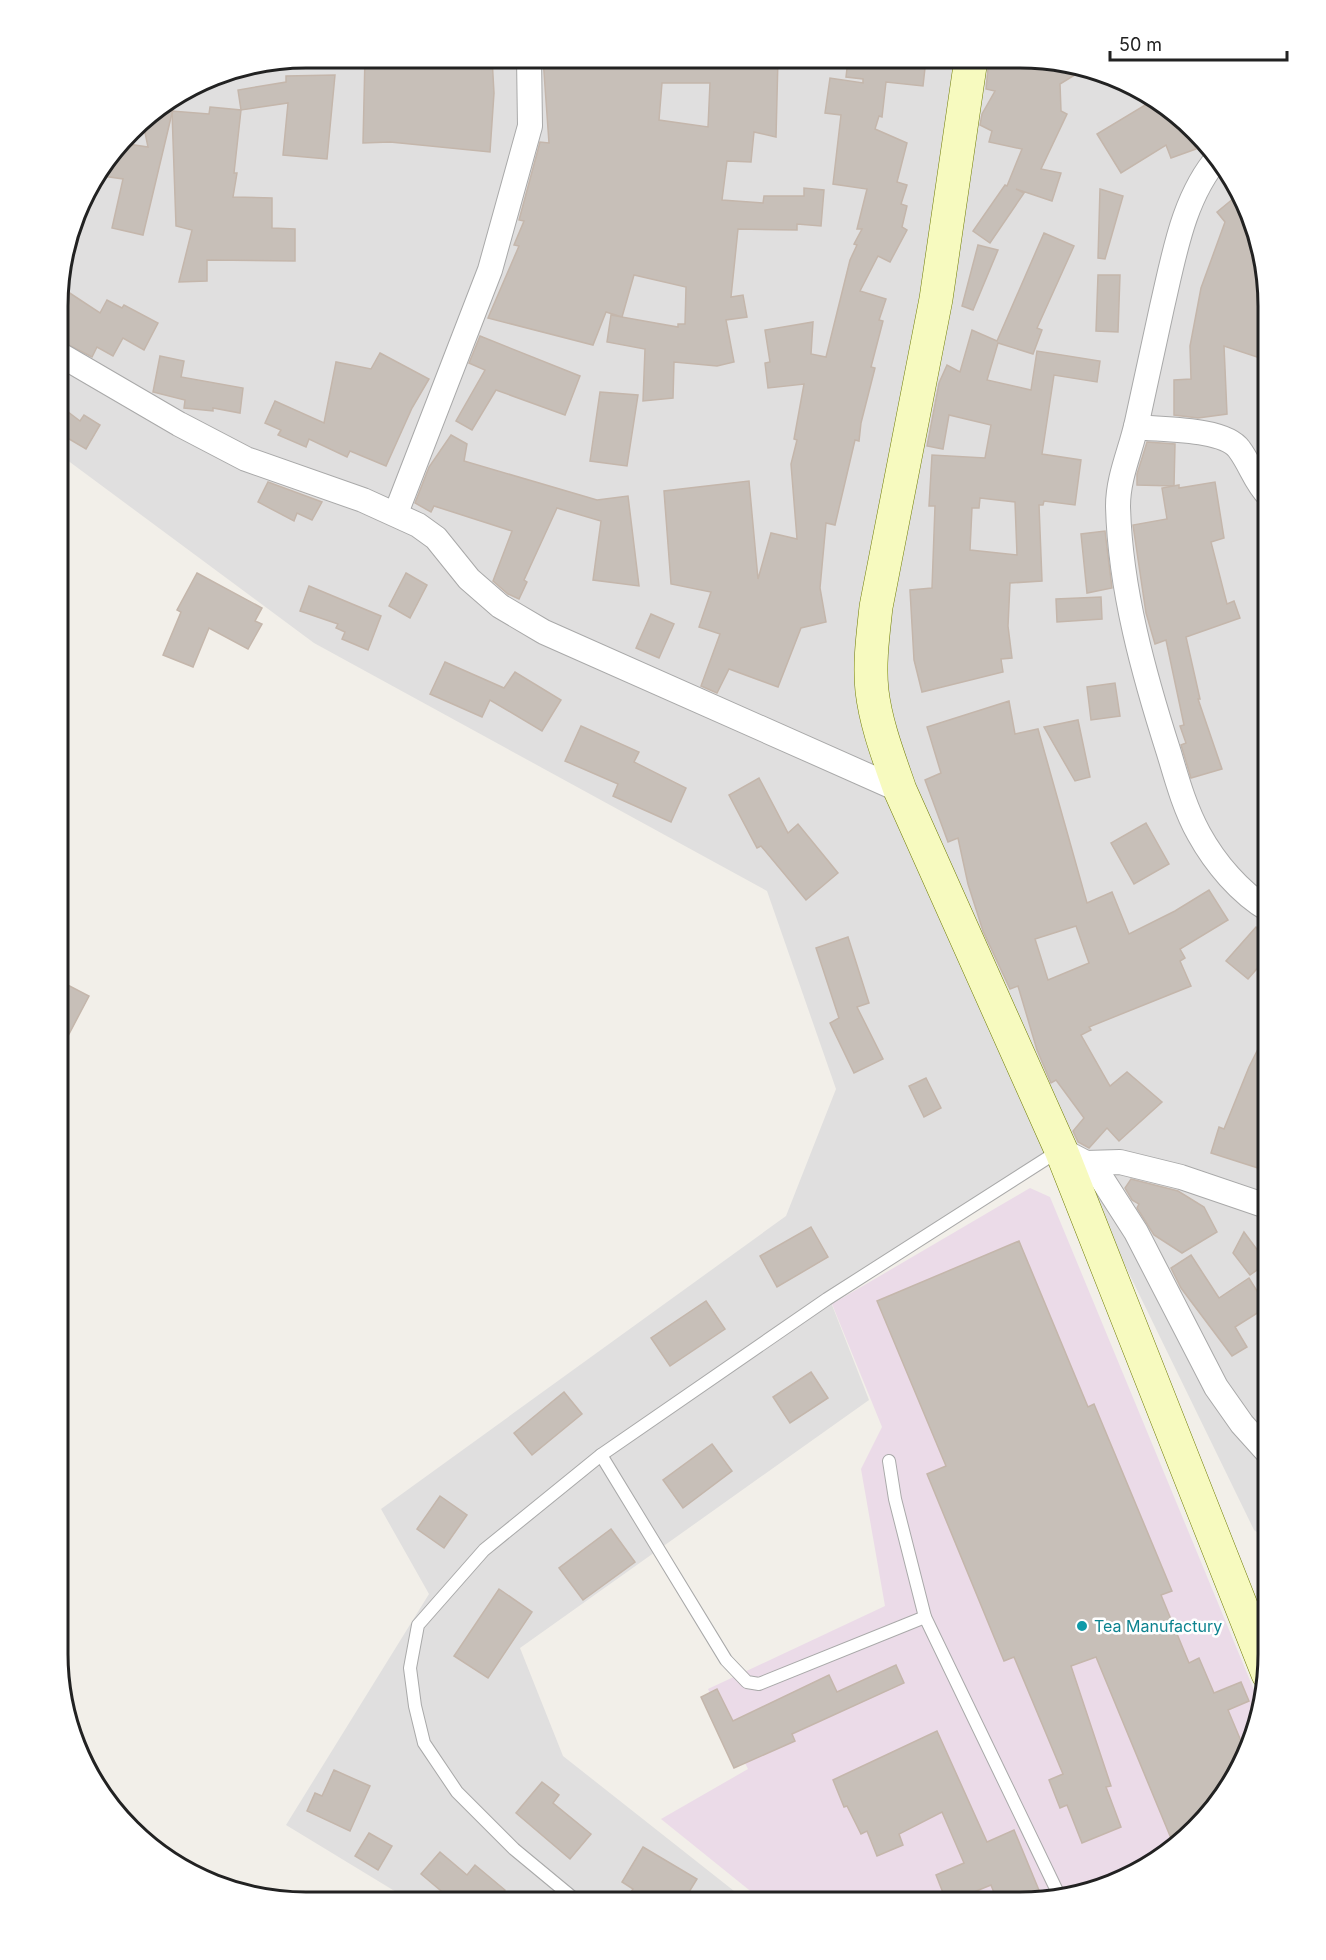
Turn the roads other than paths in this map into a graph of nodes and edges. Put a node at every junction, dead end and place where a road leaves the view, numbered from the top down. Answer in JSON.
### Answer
{"nodes":[{"id":1,"x":529,"y":68,"type":"edge"},
{"id":2,"x":970,"y":68,"type":"edge"},
{"id":3,"x":1212,"y":165,"type":"edge"},
{"id":4,"x":68,"y":359,"type":"edge"},
{"id":5,"x":1136,"y":427,"type":"junction"},
{"id":6,"x":1258,"y":484,"type":"edge"},
{"id":7,"x":396,"y":513,"type":"junction"},
{"id":8,"x":900,"y":790,"type":"junction"},
{"id":9,"x":1258,"y":904,"type":"edge"},
{"id":10,"x":1074,"y":1156,"type":"junction"},
{"id":11,"x":1258,"y":1203,"type":"edge"},
{"id":12,"x":1258,"y":1442,"type":"edge"},
{"id":13,"x":601,"y":1455,"type":"junction"},
{"id":14,"x":889,"y":1461,"type":"dead end"},
{"id":15,"x":925,"y":1617,"type":"junction"},
{"id":16,"x":1258,"y":1647,"type":"edge"},
{"id":17,"x":1056,"y":1889,"type":"edge"},
{"id":18,"x":566,"y":1892,"type":"edge"}],
"edges":[{"from":1,"to":7,"type":"street"},
{"from":2,"to":8,"type":"street"},
{"from":3,"to":5,"type":"street"},
{"from":4,"to":7,"type":"street"},
{"from":5,"to":6,"type":"street"},
{"from":5,"to":9,"type":"street"},
{"from":7,"to":8,"type":"street"},
{"from":8,"to":10,"type":"street"},
{"from":10,"to":11,"type":"street"},
{"from":10,"to":12,"type":"street"},
{"from":10,"to":13,"type":"lane"},
{"from":10,"to":16,"type":"street"},
{"from":13,"to":15,"type":"lane"},
{"from":13,"to":18,"type":"lane"},
{"from":14,"to":15,"type":"lane"},
{"from":15,"to":17,"type":"lane"}]}
